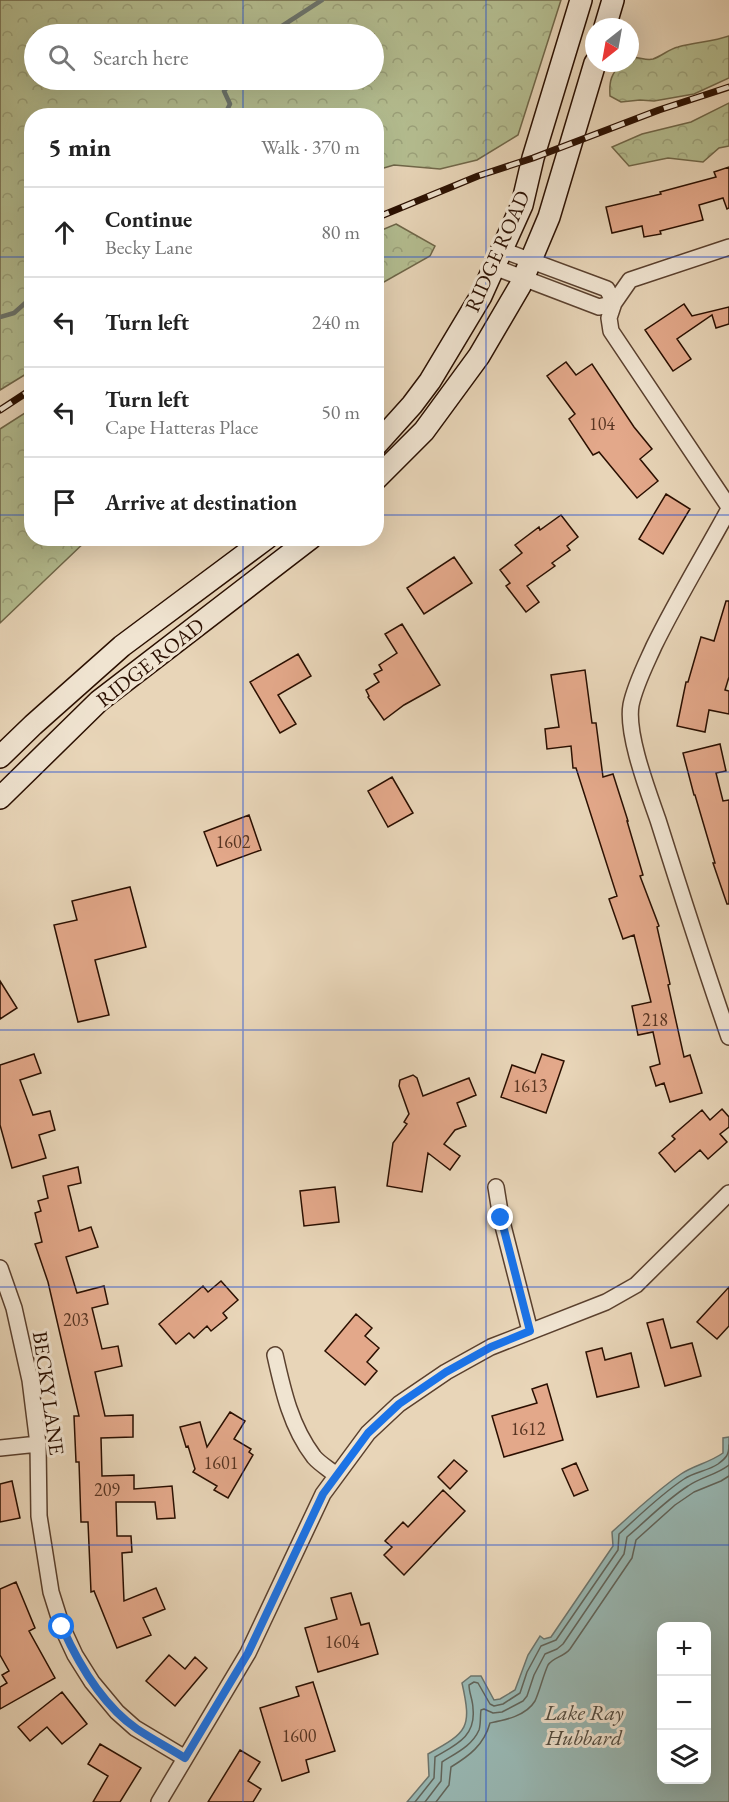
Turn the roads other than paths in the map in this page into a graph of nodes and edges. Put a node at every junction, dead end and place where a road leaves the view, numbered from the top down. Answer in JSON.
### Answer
{"nodes":[{"id":1,"x":581,"y":0,"type":"edge"},
{"id":2,"x":613,"y":0,"type":"edge"},
{"id":3,"x":608,"y":18,"type":"edge"},
{"id":4,"x":592,"y":72,"type":"edge"},
{"id":5,"x":729,"y":247,"type":"edge"},
{"id":6,"x":498,"y":259,"type":"junction"},
{"id":7,"x":526,"y":270,"type":"junction"},
{"id":8,"x":614,"y":303,"type":"junction"},
{"id":9,"x":384,"y":436,"type":"edge"},
{"id":10,"x":384,"y":471,"type":"edge"},
{"id":11,"x":729,"y":508,"type":"edge"},
{"id":12,"x":256,"y":546,"type":"edge"},
{"id":13,"x":301,"y":546,"type":"edge"},
{"id":14,"x":151,"y":624,"type":"junction"},
{"id":15,"x":169,"y":647,"type":"junction"},
{"id":16,"x":0,"y":757,"type":"edge"},
{"id":17,"x":0,"y":798,"type":"edge"},
{"id":18,"x":729,"y":1037,"type":"edge"},
{"id":19,"x":496,"y":1187,"type":"dead end"},
{"id":20,"x":729,"y":1193,"type":"edge"},
{"id":21,"x":0,"y":1268,"type":"edge"},
{"id":22,"x":530,"y":1331,"type":"junction"},
{"id":23,"x":275,"y":1355,"type":"dead end"},
{"id":24,"x":38,"y":1444,"type":"junction"},
{"id":25,"x":0,"y":1448,"type":"edge"},
{"id":26,"x":336,"y":1475,"type":"junction"},
{"id":27,"x":185,"y":1758,"type":"junction"},
{"id":28,"x":159,"y":1802,"type":"edge"}],
"edges":[{"from":1,"to":6,"type":"main road","name":"RIDGE ROAD"},
{"from":2,"to":3,"type":"main road"},
{"from":4,"to":7,"type":"main road","name":"RIDGE ROAD"},
{"from":5,"to":8,"type":"street"},
{"from":6,"to":7,"type":"street"},
{"from":6,"to":9,"type":"main road","name":"RIDGE ROAD"},
{"from":7,"to":8,"type":"street"},
{"from":7,"to":10,"type":"main road","name":"RIDGE ROAD"},
{"from":8,"to":11,"type":"street"},
{"from":11,"to":18,"type":"street"},
{"from":12,"to":14,"type":"main road","name":"RIDGE ROAD"},
{"from":13,"to":15,"type":"main road","name":"RIDGE ROAD"},
{"from":14,"to":15,"type":"main road"},
{"from":14,"to":16,"type":"main road","name":"RIDGE ROAD"},
{"from":15,"to":17,"type":"main road","name":"RIDGE ROAD"},
{"from":19,"to":22,"type":"street"},
{"from":20,"to":22,"type":"street"},
{"from":21,"to":24,"type":"street","name":"BECKY LANE"},
{"from":22,"to":26,"type":"street"},
{"from":23,"to":26,"type":"street"},
{"from":24,"to":25,"type":"street"},
{"from":24,"to":27,"type":"street","name":"BECKY LANE"},
{"from":26,"to":27,"type":"street"},
{"from":27,"to":28,"type":"street"}]}
